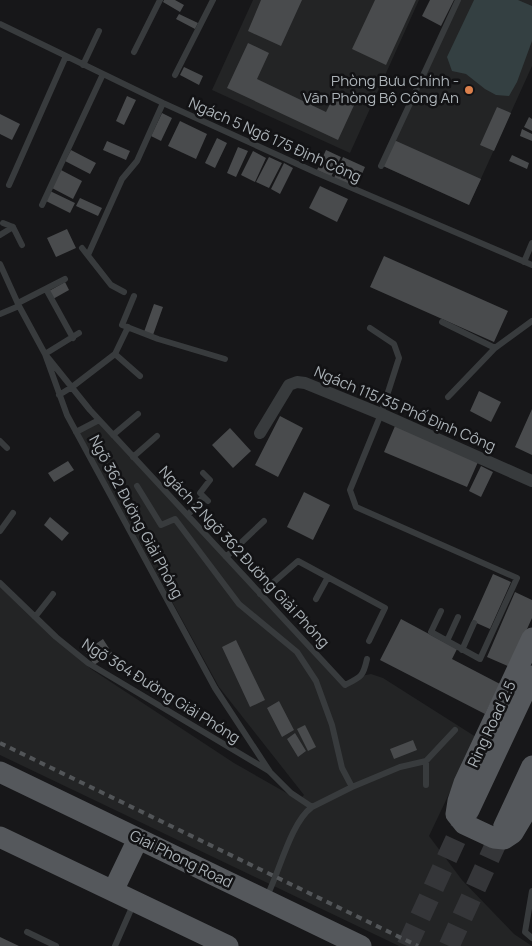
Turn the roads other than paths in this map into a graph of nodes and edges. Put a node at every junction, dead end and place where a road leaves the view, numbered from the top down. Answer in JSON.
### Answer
{"nodes":[{"id":1,"x":160,"y":0,"type":"edge"},
{"id":2,"x":213,"y":0,"type":"edge"},
{"id":3,"x":458,"y":0,"type":"edge"},
{"id":4,"x":0,"y":24,"type":"edge"},
{"id":5,"x":99,"y":31,"type":"dead end"},
{"id":6,"x":134,"y":52,"type":"dead end"},
{"id":7,"x":66,"y":56,"type":"junction"},
{"id":8,"x":83,"y":65,"type":"junction"},
{"id":9,"x":103,"y":74,"type":"junction"},
{"id":10,"x":175,"y":75,"type":"dead end"},
{"id":11,"x":163,"y":103,"type":"junction"},
{"id":12,"x":381,"y":166,"type":"dead end"},
{"id":13,"x":9,"y":185,"type":"dead end"},
{"id":14,"x":42,"y":205,"type":"dead end"},
{"id":15,"x":3,"y":223,"type":"dead end"},
{"id":16,"x":13,"y":227,"type":"junction"},
{"id":17,"x":0,"y":235,"type":"edge"},
{"id":18,"x":532,"y":243,"type":"edge"},
{"id":19,"x":22,"y":245,"type":"dead end"},
{"id":20,"x":82,"y":248,"type":"dead end"},
{"id":21,"x":88,"y":255,"type":"junction"},
{"id":22,"x":524,"y":262,"type":"junction"},
{"id":23,"x":0,"y":264,"type":"edge"},
{"id":24,"x":532,"y":265,"type":"edge"},
{"id":25,"x":3,"y":278,"type":"edge"},
{"id":26,"x":65,"y":280,"type":"dead end"},
{"id":27,"x":46,"y":289,"type":"junction"},
{"id":28,"x":124,"y":292,"type":"dead end"},
{"id":29,"x":134,"y":296,"type":"dead end"},
{"id":30,"x":19,"y":305,"type":"junction"},
{"id":31,"x":0,"y":314,"type":"edge"},
{"id":32,"x":532,"y":321,"type":"edge"},
{"id":33,"x":442,"y":322,"type":"dead end"},
{"id":34,"x":128,"y":327,"type":"junction"},
{"id":35,"x":370,"y":328,"type":"dead end"},
{"id":36,"x":80,"y":334,"type":"dead end"},
{"id":37,"x":73,"y":338,"type":"junction"},
{"id":38,"x":495,"y":348,"type":"junction"},
{"id":39,"x":45,"y":354,"type":"junction"},
{"id":40,"x":115,"y":354,"type":"junction"},
{"id":41,"x":224,"y":359,"type":"dead end"},
{"id":42,"x":140,"y":376,"type":"dead end"},
{"id":43,"x":72,"y":388,"type":"junction"},
{"id":44,"x":59,"y":395,"type":"junction"},
{"id":45,"x":448,"y":398,"type":"dead end"},
{"id":46,"x":138,"y":414,"type":"dead end"},
{"id":47,"x":381,"y":414,"type":"junction"},
{"id":48,"x":99,"y":420,"type":"junction"},
{"id":49,"x":76,"y":432,"type":"junction"},
{"id":50,"x":260,"y":433,"type":"dead end"},
{"id":51,"x":113,"y":435,"type":"junction"},
{"id":52,"x":157,"y":436,"type":"dead end"},
{"id":53,"x":0,"y":441,"type":"edge"},
{"id":54,"x":7,"y":448,"type":"dead end"},
{"id":55,"x":133,"y":457,"type":"junction"},
{"id":56,"x":202,"y":473,"type":"dead end"},
{"id":57,"x":532,"y":481,"type":"edge"},
{"id":58,"x":137,"y":486,"type":"dead end"},
{"id":59,"x":12,"y":513,"type":"dead end"},
{"id":60,"x":188,"y":515,"type":"junction"},
{"id":61,"x":3,"y":520,"type":"edge"},
{"id":62,"x":264,"y":521,"type":"dead end"},
{"id":63,"x":0,"y":531,"type":"edge"},
{"id":64,"x":226,"y":557,"type":"junction"},
{"id":65,"x":328,"y":577,"type":"junction"},
{"id":66,"x":0,"y":583,"type":"edge"},
{"id":67,"x":53,"y":594,"type":"dead end"},
{"id":68,"x":260,"y":594,"type":"junction"},
{"id":69,"x":316,"y":599,"type":"dead end"},
{"id":70,"x":441,"y":611,"type":"dead end"},
{"id":71,"x":35,"y":617,"type":"junction"},
{"id":72,"x":458,"y":617,"type":"dead end"},
{"id":73,"x":474,"y":623,"type":"dead end"},
{"id":74,"x":532,"y":638,"type":"edge"},
{"id":75,"x":369,"y":640,"type":"dead end"},
{"id":76,"x":447,"y":640,"type":"junction"},
{"id":77,"x":462,"y":650,"type":"junction"},
{"id":78,"x":367,"y":659,"type":"dead end"},
{"id":79,"x":532,"y":676,"type":"edge"},
{"id":80,"x":455,"y":730,"type":"dead end"},
{"id":81,"x":426,"y":761,"type":"junction"},
{"id":82,"x":532,"y":766,"type":"edge"},
{"id":83,"x":0,"y":772,"type":"edge"},
{"id":84,"x":270,"y":772,"type":"junction"},
{"id":85,"x":426,"y":785,"type":"dead end"},
{"id":86,"x":352,"y":787,"type":"junction"},
{"id":87,"x":530,"y":806,"type":"edge"},
{"id":88,"x":312,"y":807,"type":"junction"},
{"id":89,"x":469,"y":810,"type":"tunnel mouth"},
{"id":90,"x":504,"y":826,"type":"tunnel mouth"},
{"id":91,"x":0,"y":836,"type":"edge"},
{"id":92,"x":138,"y":838,"type":"junction"},
{"id":93,"x":113,"y":891,"type":"junction"},
{"id":94,"x":532,"y":891,"type":"edge"},
{"id":95,"x":265,"y":900,"type":"junction"},
{"id":96,"x":135,"y":902,"type":"junction"},
{"id":97,"x":27,"y":932,"type":"dead end"},
{"id":98,"x":532,"y":938,"type":"edge"},
{"id":99,"x":56,"y":946,"type":"edge"},
{"id":100,"x":115,"y":946,"type":"edge"},
{"id":101,"x":228,"y":946,"type":"edge"},
{"id":102,"x":361,"y":946,"type":"edge"}],
"edges":[{"from":1,"to":6,"type":"lane"},
{"from":2,"to":10,"type":"lane"},
{"from":3,"to":12,"type":"lane"},
{"from":4,"to":7,"type":"lane","name":"Ngách 5 Ngõ 175 Định Công"},
{"from":5,"to":8,"type":"lane"},
{"from":7,"to":8,"type":"lane","name":"Ngách 5 Ngõ 175 Định Công"},
{"from":7,"to":13,"type":"lane"},
{"from":8,"to":9,"type":"lane","name":"Ngách 5 Ngõ 175 Định Công"},
{"from":9,"to":11,"type":"lane","name":"Ngách 5 Ngõ 175 Định Công"},
{"from":9,"to":14,"type":"lane"},
{"from":11,"to":21,"type":"lane"},
{"from":11,"to":22,"type":"lane","name":"Ngách 5 Ngõ 175 Định Công"},
{"from":15,"to":16,"type":"lane"},
{"from":16,"to":17,"type":"lane"},
{"from":16,"to":19,"type":"lane"},
{"from":18,"to":22,"type":"lane"},
{"from":20,"to":21,"type":"lane"},
{"from":21,"to":28,"type":"lane"},
{"from":22,"to":24,"type":"lane","name":"Ngách 5 Ngõ 175 Định Công"},
{"from":23,"to":25,"type":"lane","name":"Ngõ 362 Đường Giải Phóng"},
{"from":25,"to":30,"type":"lane","name":"Ngõ 362 Đường Giải Phóng"},
{"from":26,"to":27,"type":"lane"},
{"from":27,"to":30,"type":"lane"},
{"from":27,"to":37,"type":"lane"},
{"from":29,"to":34,"type":"lane"},
{"from":30,"to":31,"type":"lane"},
{"from":30,"to":39,"type":"lane","name":"Ngõ 362 Đường Giải Phóng"},
{"from":32,"to":38,"type":"lane"},
{"from":33,"to":38,"type":"lane"},
{"from":34,"to":40,"type":"lane"},
{"from":34,"to":41,"type":"lane"},
{"from":35,"to":47,"type":"lane"},
{"from":36,"to":37,"type":"lane"},
{"from":37,"to":39,"type":"lane"},
{"from":38,"to":45,"type":"lane"},
{"from":39,"to":43,"type":"lane","name":"Ngách 2 Ngõ 362 Đường Giải Phóng"},
{"from":39,"to":44,"type":"lane","name":"Ngõ 362 Đường Giải Phóng"},
{"from":40,"to":42,"type":"lane"},
{"from":40,"to":43,"type":"lane"},
{"from":43,"to":44,"type":"lane"},
{"from":43,"to":48,"type":"lane","name":"Ngách 2 Ngõ 362 Đường Giải Phóng"},
{"from":44,"to":49,"type":"lane","name":"Ngõ 362 Đường Giải Phóng"},
{"from":46,"to":51,"type":"lane"},
{"from":47,"to":50,"type":"street","name":"Ngách 115/35 Phố Định Công"},
{"from":47,"to":57,"type":"street","name":"Ngách 115/35 Phố Định Công"},
{"from":47,"to":77,"type":"lane"},
{"from":48,"to":49,"type":"lane"},
{"from":48,"to":51,"type":"lane","name":"Ngách 2 Ngõ 362 Đường Giải Phóng"},
{"from":49,"to":84,"type":"lane","name":"Ngõ 362 Đường Giải Phóng"},
{"from":51,"to":55,"type":"lane","name":"Ngách 2 Ngõ 362 Đường Giải Phóng"},
{"from":52,"to":55,"type":"lane"},
{"from":53,"to":54,"type":"lane"},
{"from":55,"to":60,"type":"lane","name":"Ngách 2 Ngõ 362 Đường Giải Phóng"},
{"from":56,"to":60,"type":"lane"},
{"from":58,"to":86,"type":"lane"},
{"from":59,"to":61,"type":"lane"},
{"from":60,"to":64,"type":"lane","name":"Ngách 2 Ngõ 362 Đường Giải Phóng"},
{"from":61,"to":63,"type":"lane"},
{"from":62,"to":64,"type":"lane"},
{"from":64,"to":68,"type":"lane","name":"Ngách 2 Ngõ 362 Đường Giải Phóng"},
{"from":65,"to":68,"type":"lane"},
{"from":65,"to":69,"type":"lane"},
{"from":65,"to":75,"type":"lane"},
{"from":66,"to":71,"type":"lane","name":"Ngõ 364 Đường Giải Phóng"},
{"from":67,"to":71,"type":"lane"},
{"from":68,"to":78,"type":"lane","name":"Ngách 2 Ngõ 362 Đường Giải Phóng"},
{"from":70,"to":76,"type":"lane"},
{"from":71,"to":84,"type":"lane","name":"Ngõ 364 Đường Giải Phóng"},
{"from":72,"to":76,"type":"lane"},
{"from":73,"to":77,"type":"lane"},
{"from":74,"to":87,"type":"main road","name":"Ring Road 2.5"},
{"from":76,"to":77,"type":"lane"},
{"from":79,"to":89,"type":"main road"},
{"from":80,"to":81,"type":"lane"},
{"from":81,"to":85,"type":"lane"},
{"from":81,"to":86,"type":"lane"},
{"from":82,"to":90,"type":"main road"},
{"from":83,"to":92,"type":"main road","name":"Giai Phong Road"},
{"from":84,"to":88,"type":"lane"},
{"from":86,"to":88,"type":"lane"},
{"from":88,"to":95,"type":"lane"},
{"from":91,"to":93,"type":"main road"},
{"from":92,"to":93,"type":"main road"},
{"from":92,"to":95,"type":"main road","name":"Giai Phong Road"},
{"from":93,"to":96,"type":"main road"},
{"from":94,"to":98,"type":"lane"},
{"from":95,"to":102,"type":"main road","name":"Giai Phong Road"},
{"from":96,"to":100,"type":"lane"},
{"from":96,"to":101,"type":"main road"},
{"from":97,"to":99,"type":"lane"}]}
